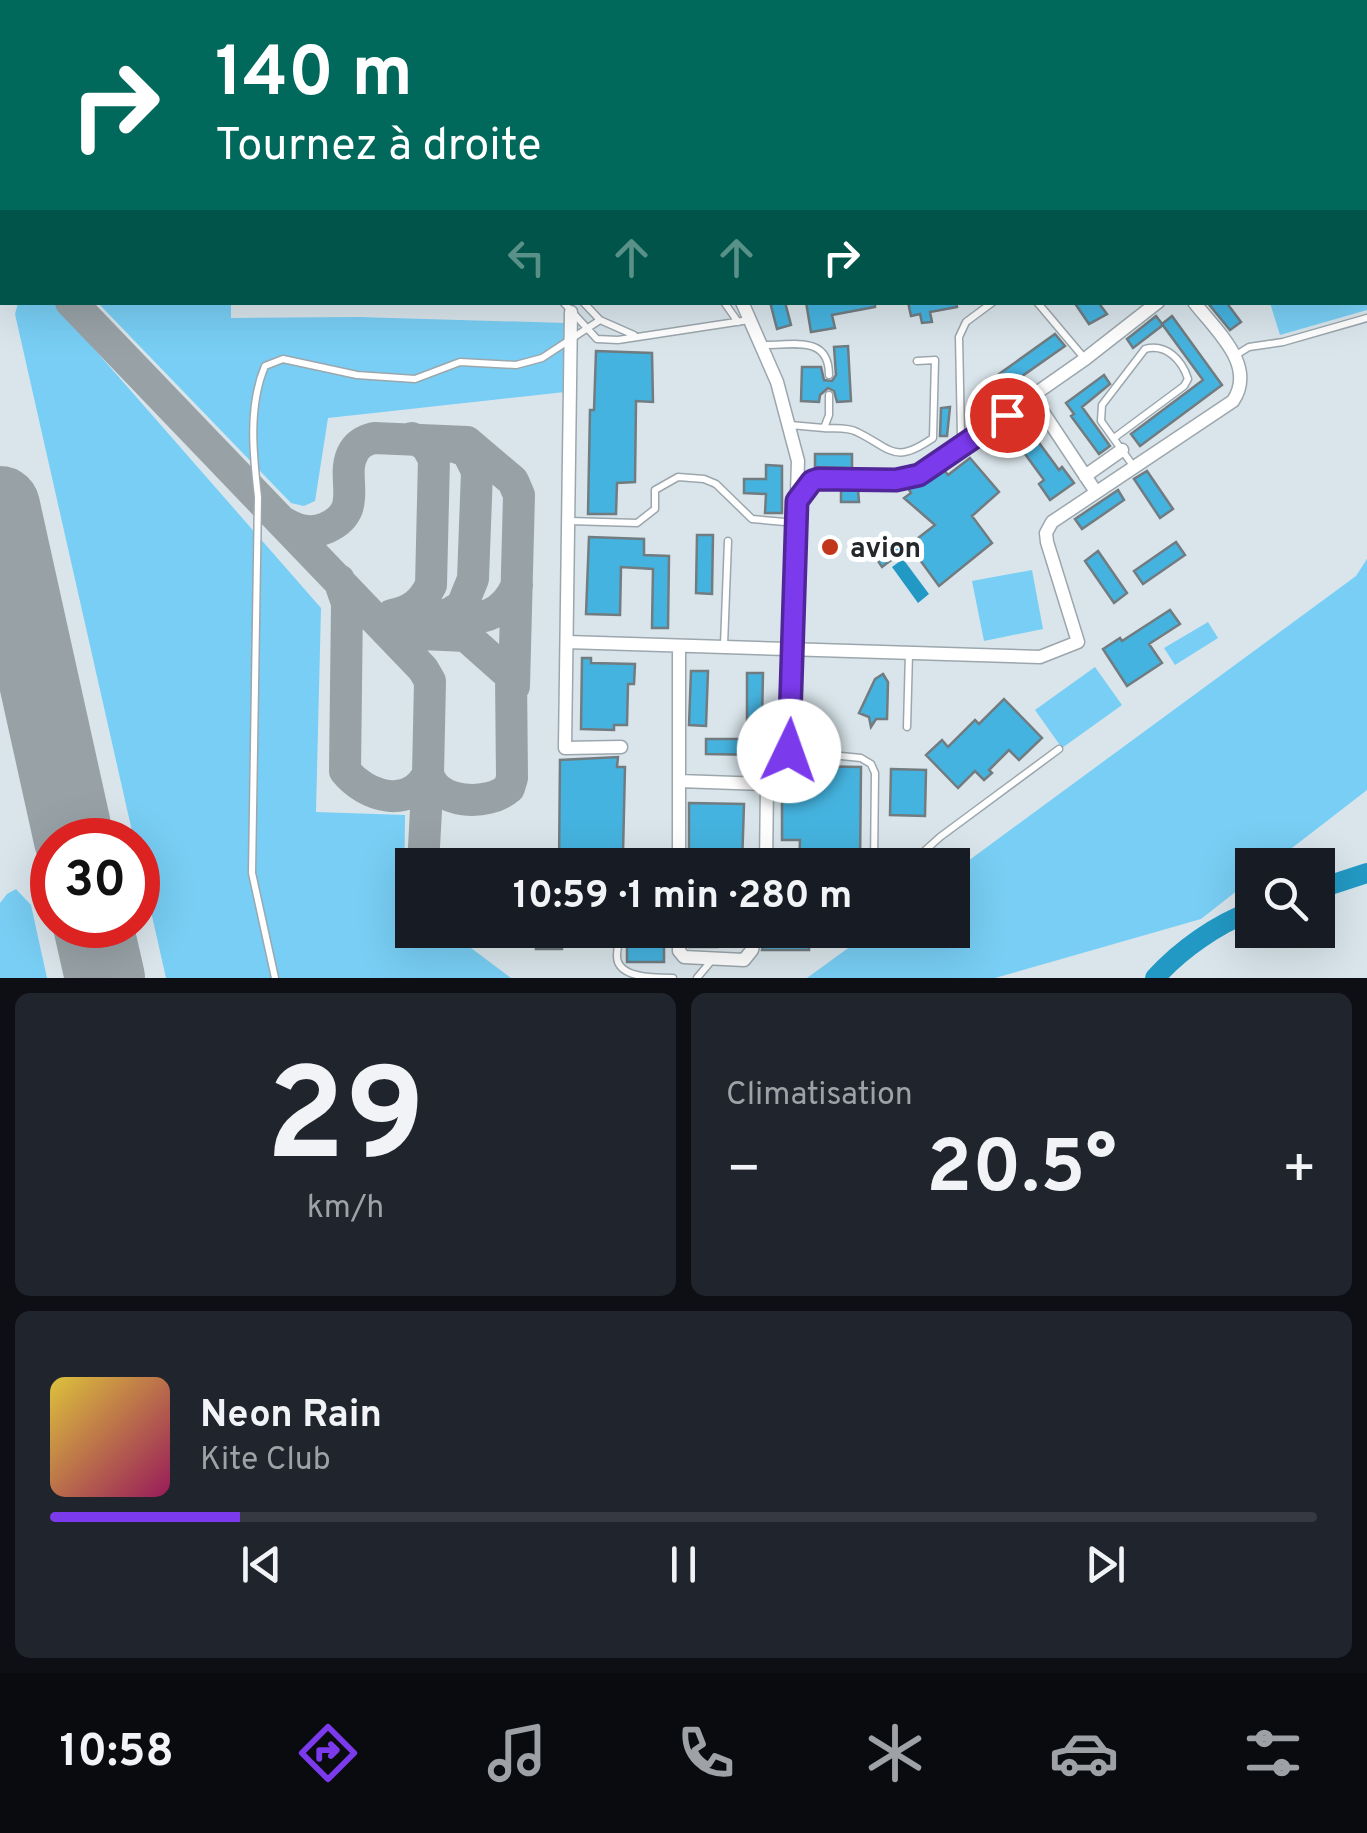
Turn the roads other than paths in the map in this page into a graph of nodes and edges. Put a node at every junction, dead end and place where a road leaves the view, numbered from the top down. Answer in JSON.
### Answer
{"nodes":[{"id":1,"x":586,"y":305,"type":"edge"},
{"id":2,"x":727,"y":305,"type":"edge"},
{"id":3,"x":742,"y":305,"type":"edge"},
{"id":4,"x":989,"y":305,"type":"edge"},
{"id":5,"x":1040,"y":305,"type":"edge"},
{"id":6,"x":1154,"y":305,"type":"edge"},
{"id":7,"x":1196,"y":305,"type":"edge"},
{"id":8,"x":567,"y":307,"type":"edge"},
{"id":9,"x":1367,"y":318,"type":"edge"},
{"id":10,"x":600,"y":320,"type":"junction"},
{"id":11,"x":744,"y":321,"type":"junction"},
{"id":12,"x":585,"y":330,"type":"junction"},
{"id":13,"x":635,"y":336,"type":"junction"},
{"id":14,"x":571,"y":339,"type":"junction"},
{"id":15,"x":762,"y":344,"type":"junction"},
{"id":16,"x":1234,"y":356,"type":"junction"},
{"id":17,"x":1086,"y":360,"type":"junction"},
{"id":18,"x":917,"y":361,"type":"dead end"},
{"id":19,"x":829,"y":375,"type":"dead end"},
{"id":20,"x":829,"y":395,"type":"dead end"},
{"id":21,"x":1033,"y":397,"type":"junction"},
{"id":22,"x":789,"y":425,"type":"junction"},
{"id":23,"x":824,"y":428,"type":"junction"},
{"id":24,"x":964,"y":444,"type":"junction"},
{"id":25,"x":1118,"y":444,"type":"junction"},
{"id":26,"x":1134,"y":467,"type":"junction"},
{"id":27,"x":1085,"y":476,"type":"junction"},
{"id":28,"x":1096,"y":492,"type":"junction"},
{"id":29,"x":797,"y":501,"type":"junction"},
{"id":30,"x":569,"y":522,"type":"junction"},
{"id":31,"x":797,"y":523,"type":"junction"},
{"id":32,"x":728,"y":541,"type":"dead end"},
{"id":33,"x":567,"y":642,"type":"junction"},
{"id":34,"x":678,"y":646,"type":"junction"},
{"id":35,"x":724,"y":647,"type":"junction"},
{"id":36,"x":794,"y":648,"type":"junction"},
{"id":37,"x":909,"y":653,"type":"junction"},
{"id":38,"x":907,"y":727,"type":"dead end"},
{"id":39,"x":621,"y":747,"type":"dead end"},
{"id":40,"x":1059,"y":749,"type":"dead end"},
{"id":41,"x":789,"y":751,"type":"junction"},
{"id":42,"x":678,"y":781,"type":"junction"},
{"id":43,"x":767,"y":784,"type":"junction"},
{"id":44,"x":678,"y":848,"type":"edge"},
{"id":45,"x":766,"y":848,"type":"edge"},
{"id":46,"x":874,"y":848,"type":"edge"},
{"id":47,"x":928,"y":848,"type":"edge"},
{"id":48,"x":618,"y":948,"type":"edge"},
{"id":49,"x":680,"y":948,"type":"edge"},
{"id":50,"x":752,"y":948,"type":"edge"},
{"id":51,"x":712,"y":959,"type":"junction"},
{"id":52,"x":275,"y":978,"type":"edge"},
{"id":53,"x":673,"y":978,"type":"edge"},
{"id":54,"x":698,"y":978,"type":"edge"}],
"edges":[{"from":1,"to":10,"type":"lane"},
{"from":2,"to":11,"type":"lane"},
{"from":3,"to":11,"type":"street"},
{"from":4,"to":24,"type":"lane"},
{"from":5,"to":17,"type":"lane"},
{"from":6,"to":17,"type":"street"},
{"from":7,"to":16,"type":"street"},
{"from":8,"to":12,"type":"lane"},
{"from":8,"to":14,"type":"street"},
{"from":9,"to":16,"type":"lane"},
{"from":10,"to":12,"type":"lane"},
{"from":10,"to":13,"type":"lane"},
{"from":11,"to":13,"type":"lane"},
{"from":11,"to":15,"type":"street"},
{"from":12,"to":13,"type":"lane"},
{"from":12,"to":14,"type":"lane"},
{"from":14,"to":30,"type":"street"},
{"from":14,"to":52,"type":"lane"},
{"from":15,"to":19,"type":"lane"},
{"from":15,"to":22,"type":"street"},
{"from":16,"to":26,"type":"street"},
{"from":17,"to":21,"type":"street"},
{"from":18,"to":23,"type":"lane"},
{"from":20,"to":23,"type":"lane"},
{"from":21,"to":24,"type":"street"},
{"from":21,"to":27,"type":"street"},
{"from":22,"to":23,"type":"lane"},
{"from":22,"to":29,"type":"street"},
{"from":24,"to":29,"type":"street"},
{"from":25,"to":25,"type":"lane"},
{"from":25,"to":26,"type":"lane"},
{"from":25,"to":27,"type":"street"},
{"from":26,"to":28,"type":"street"},
{"from":27,"to":28,"type":"street"},
{"from":28,"to":37,"type":"street"},
{"from":29,"to":31,"type":"street"},
{"from":30,"to":31,"type":"lane"},
{"from":30,"to":33,"type":"street"},
{"from":31,"to":36,"type":"street"},
{"from":32,"to":35,"type":"lane"},
{"from":33,"to":34,"type":"street"},
{"from":33,"to":39,"type":"street"},
{"from":34,"to":35,"type":"street"},
{"from":34,"to":42,"type":"street"},
{"from":35,"to":36,"type":"street"},
{"from":36,"to":37,"type":"street"},
{"from":36,"to":41,"type":"street"},
{"from":37,"to":38,"type":"lane"},
{"from":40,"to":47,"type":"lane"},
{"from":41,"to":43,"type":"street"},
{"from":41,"to":46,"type":"lane"},
{"from":42,"to":43,"type":"street"},
{"from":42,"to":44,"type":"street"},
{"from":43,"to":45,"type":"street"},
{"from":48,"to":53,"type":"lane"},
{"from":49,"to":51,"type":"street"},
{"from":50,"to":51,"type":"street"},
{"from":51,"to":54,"type":"lane"}]}
